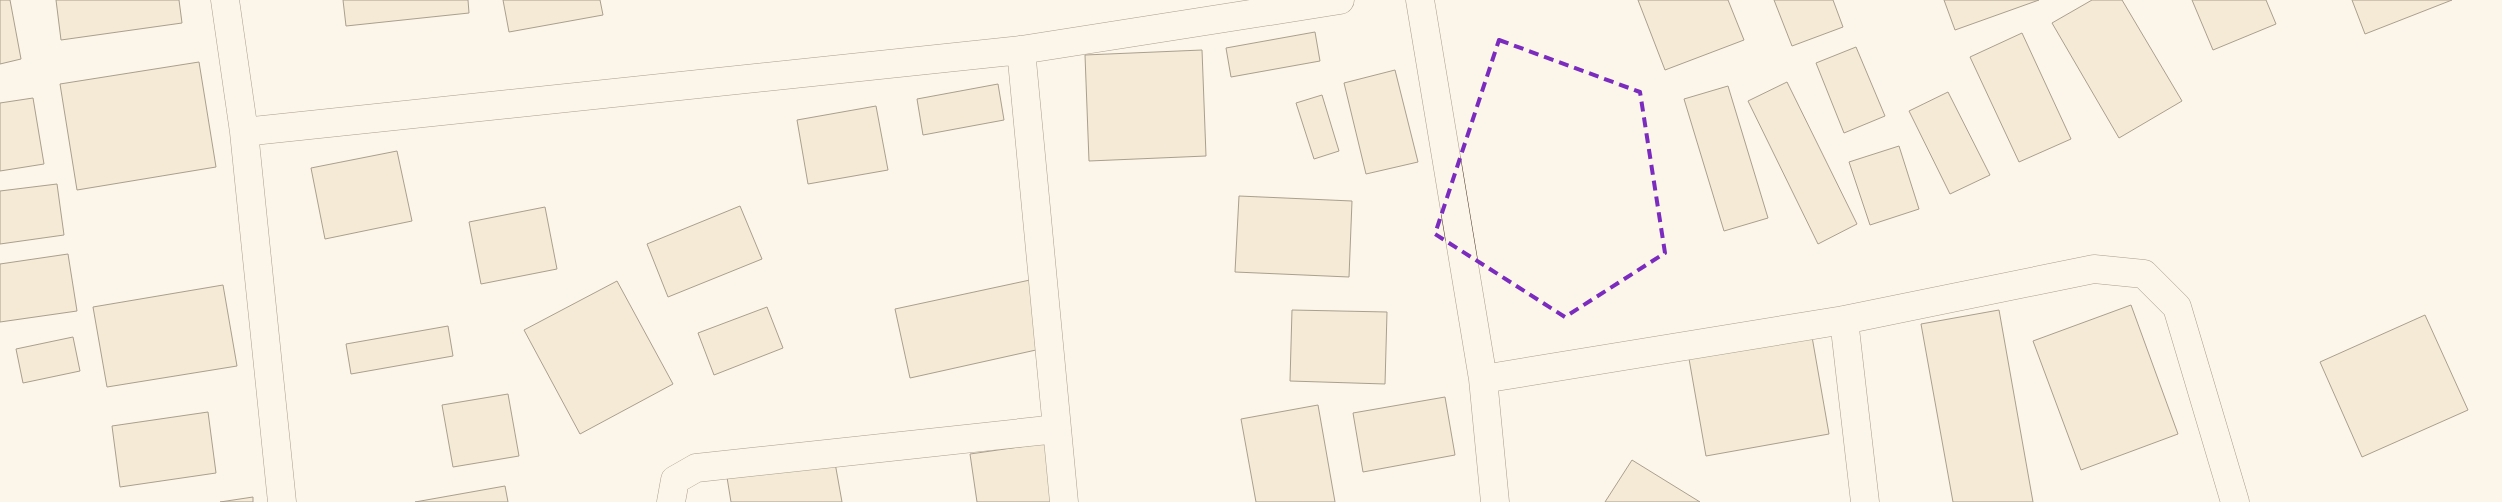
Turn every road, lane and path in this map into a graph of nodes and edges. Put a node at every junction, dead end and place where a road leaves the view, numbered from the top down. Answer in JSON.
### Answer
{"nodes":[{"id":1,"x":225,"y":0,"type":"edge"},
{"id":2,"x":1340,"y":0,"type":"edge"},
{"id":3,"x":1420,"y":0,"type":"edge"},
{"id":4,"x":1021,"y":50,"type":"junction"},
{"id":5,"x":244,"y":132,"type":"junction"},
{"id":6,"x":1844,"y":320,"type":"junction"},
{"id":7,"x":1483,"y":379,"type":"junction"},
{"id":8,"x":1057,"y":429,"type":"junction"},
{"id":9,"x":282,"y":502,"type":"edge"},
{"id":10,"x":671,"y":502,"type":"edge"},
{"id":11,"x":1064,"y":502,"type":"edge"},
{"id":12,"x":1496,"y":502,"type":"edge"},
{"id":13,"x":1866,"y":502,"type":"edge"},
{"id":14,"x":2234,"y":502,"type":"edge"}],
"edges":[{"from":1,"to":5,"type":"street"},
{"from":2,"to":4,"type":"street"},
{"from":3,"to":7,"type":"street"},
{"from":4,"to":5,"type":"street"},
{"from":4,"to":8,"type":"street"},
{"from":5,"to":9,"type":"street"},
{"from":6,"to":7,"type":"street"},
{"from":6,"to":13,"type":"street"},
{"from":6,"to":14,"type":"street"},
{"from":7,"to":12,"type":"street"},
{"from":8,"to":10,"type":"street"},
{"from":8,"to":11,"type":"street"}]}
